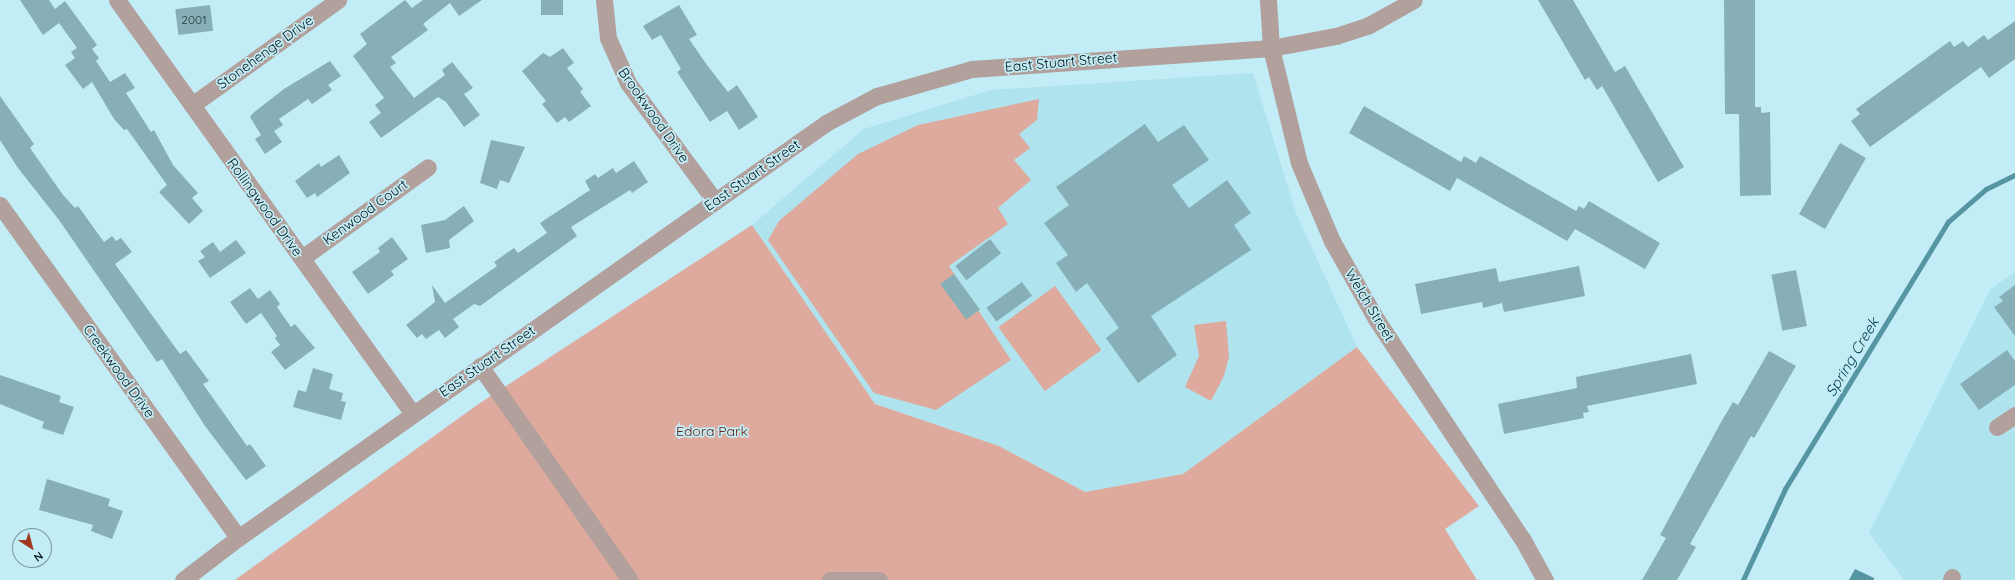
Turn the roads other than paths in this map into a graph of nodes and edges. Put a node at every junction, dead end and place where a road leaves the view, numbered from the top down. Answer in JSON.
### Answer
{"nodes":[{"id":1,"x":117,"y":0,"type":"edge"},
{"id":2,"x":338,"y":0,"type":"edge"},
{"id":3,"x":604,"y":0,"type":"edge"},
{"id":4,"x":1268,"y":0,"type":"edge"},
{"id":5,"x":1414,"y":0,"type":"edge"},
{"id":6,"x":1271,"y":48,"type":"junction"},
{"id":7,"x":192,"y":105,"type":"junction"},
{"id":8,"x":428,"y":167,"type":"dead end"},
{"id":9,"x":715,"y":201,"type":"junction"},
{"id":10,"x":0,"y":204,"type":"edge"},
{"id":11,"x":302,"y":258,"type":"junction"},
{"id":12,"x":480,"y":366,"type":"junction"},
{"id":13,"x":413,"y":414,"type":"junction"},
{"id":14,"x":2015,"y":415,"type":"edge"},
{"id":15,"x":1997,"y":427,"type":"dead end"},
{"id":16,"x":238,"y":538,"type":"junction"},
{"id":17,"x":183,"y":580,"type":"edge"},
{"id":18,"x":630,"y":580,"type":"edge"},
{"id":19,"x":830,"y":580,"type":"edge"},
{"id":20,"x":879,"y":580,"type":"edge"},
{"id":21,"x":1545,"y":580,"type":"edge"}],
"edges":[{"from":1,"to":7,"type":"street","name":"Rollingwood Drive"},
{"from":2,"to":7,"type":"street","name":"Stonehenge Drive"},
{"from":3,"to":9,"type":"street","name":"Brookwood Drive"},
{"from":4,"to":6,"type":"street","name":"Welch Street"},
{"from":5,"to":6,"type":"street","name":"East Stuart Street"},
{"from":6,"to":9,"type":"street","name":"East Stuart Street"},
{"from":6,"to":21,"type":"street","name":"Welch Street"},
{"from":7,"to":11,"type":"street","name":"Rollingwood Drive"},
{"from":8,"to":11,"type":"street","name":"Kenwood Court"},
{"from":9,"to":12,"type":"street","name":"East Stuart Street"},
{"from":10,"to":16,"type":"street","name":"Creekwood Drive"},
{"from":11,"to":13,"type":"street","name":"Rollingwood Drive"},
{"from":12,"to":13,"type":"street","name":"East Stuart Street"},
{"from":12,"to":18,"type":"street"},
{"from":13,"to":16,"type":"street","name":"East Stuart Street"},
{"from":14,"to":15,"type":"street"},
{"from":16,"to":17,"type":"street","name":"East Stuart Street"},
{"from":19,"to":20,"type":"street"}]}
